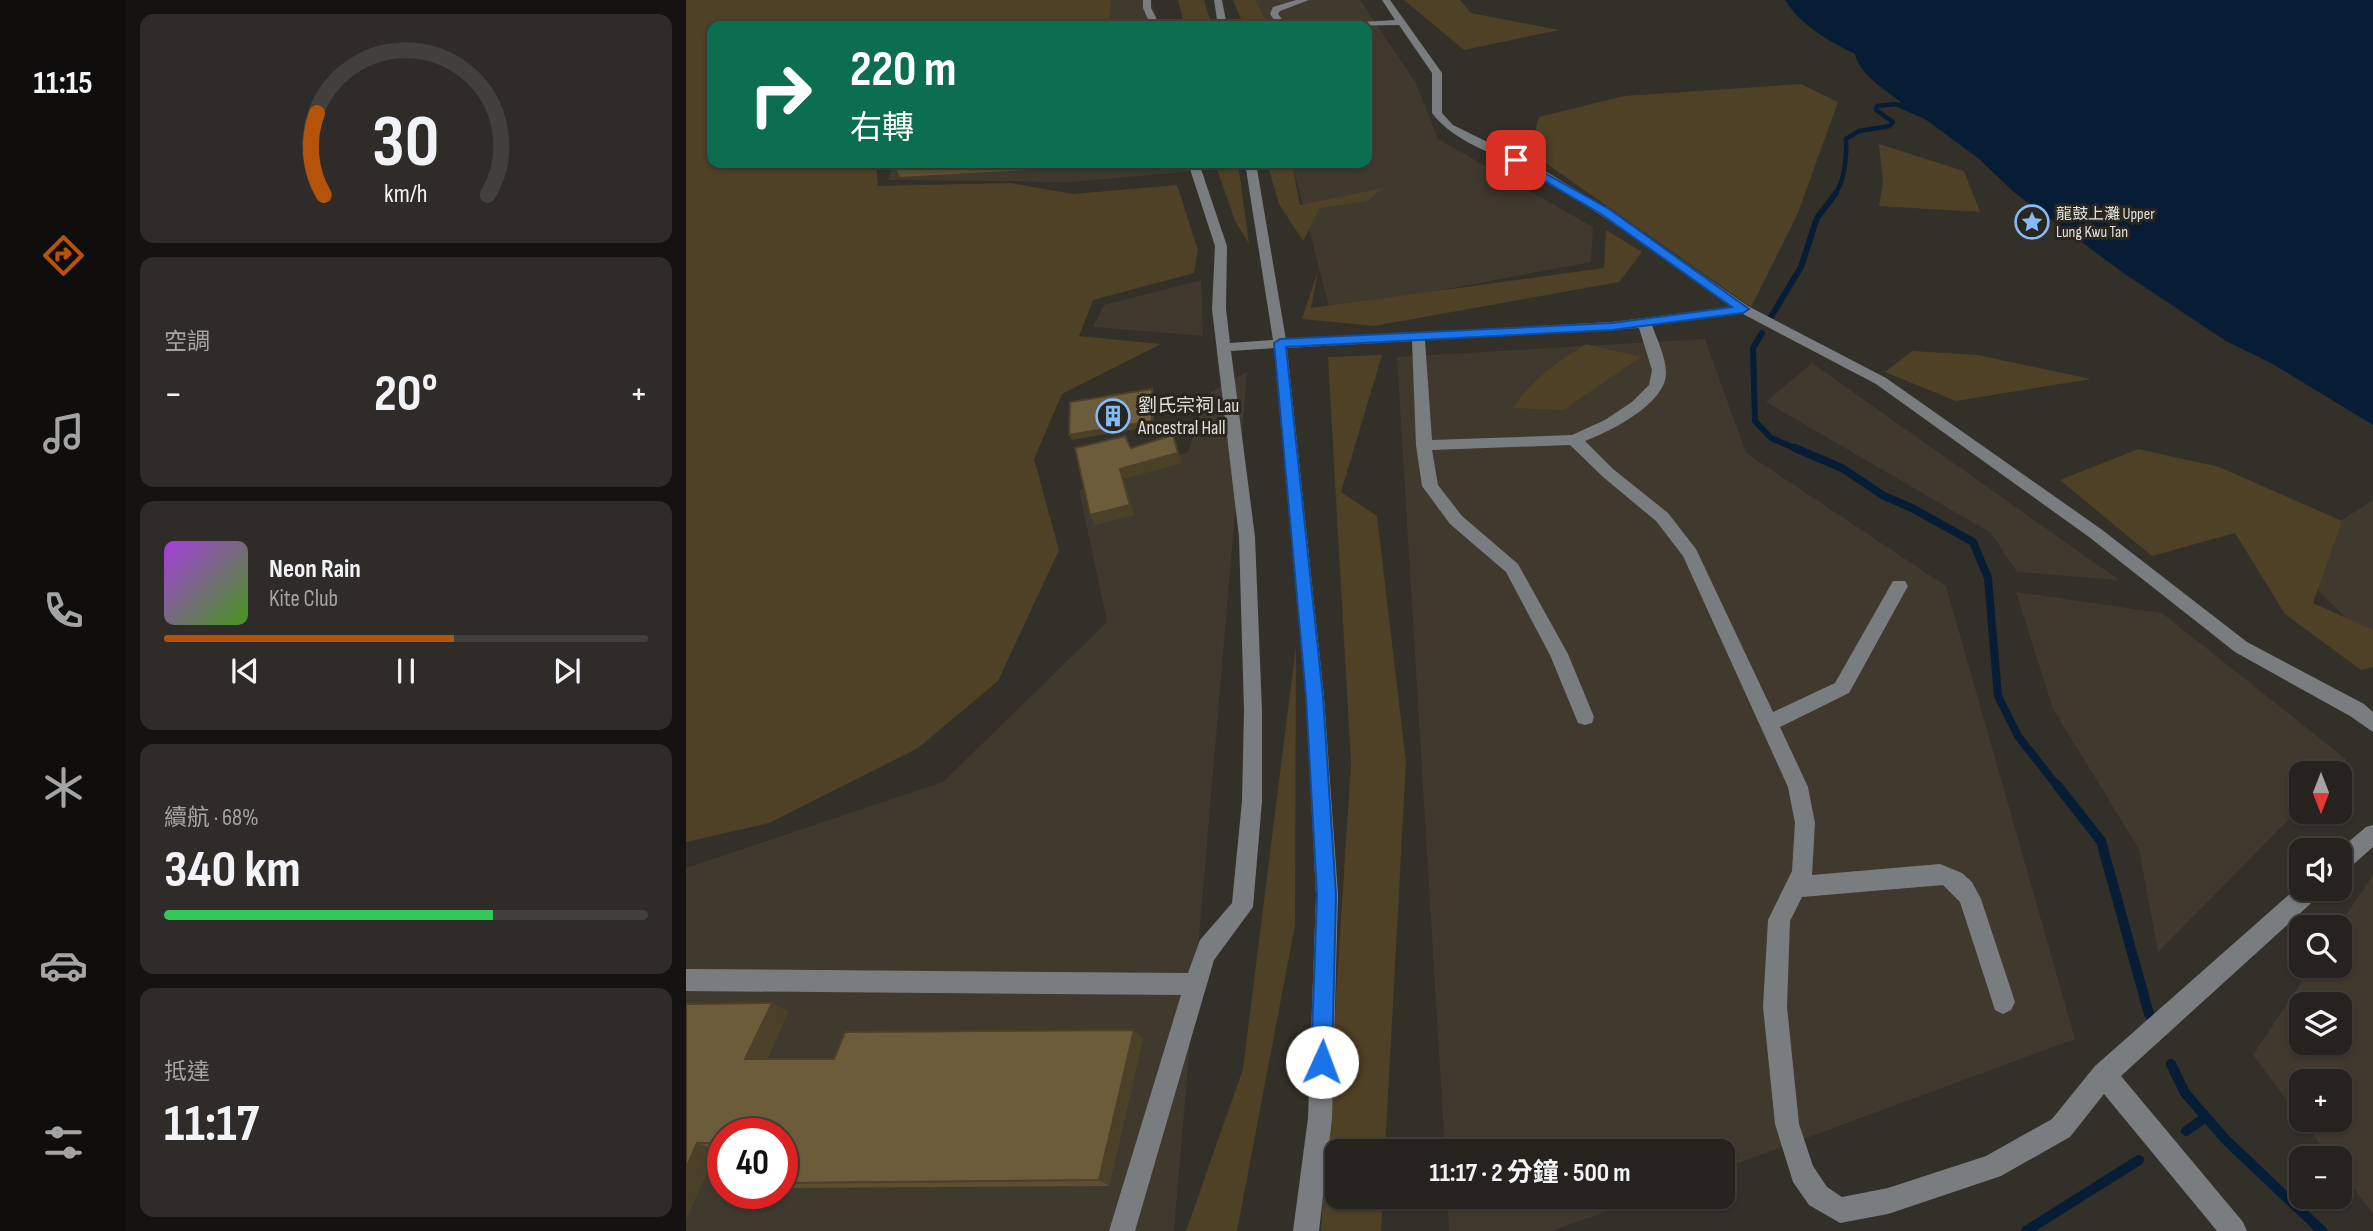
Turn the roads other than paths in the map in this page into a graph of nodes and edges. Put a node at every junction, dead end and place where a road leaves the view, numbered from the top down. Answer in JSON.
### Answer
{"nodes":[{"id":1,"x":1147,"y":0,"type":"edge"},
{"id":2,"x":1218,"y":0,"type":"edge"},
{"id":3,"x":1305,"y":0,"type":"edge"},
{"id":4,"x":1386,"y":0,"type":"edge"},
{"id":5,"x":1154,"y":21,"type":"edge"},
{"id":6,"x":1222,"y":21,"type":"edge"},
{"id":7,"x":1279,"y":21,"type":"edge"},
{"id":8,"x":1399,"y":22,"type":"junction"},
{"id":9,"x":1372,"y":24,"type":"edge"},
{"id":10,"x":1196,"y":168,"type":"edge"},
{"id":11,"x":1251,"y":168,"type":"edge"},
{"id":12,"x":1743,"y":309,"type":"junction"},
{"id":13,"x":1644,"y":322,"type":"junction"},
{"id":14,"x":1418,"y":336,"type":"junction"},
{"id":15,"x":1280,"y":343,"type":"junction"},
{"id":16,"x":1225,"y":347,"type":"junction"},
{"id":17,"x":1574,"y":440,"type":"junction"},
{"id":18,"x":1424,"y":445,"type":"junction"},
{"id":19,"x":1899,"y":586,"type":"dead end"},
{"id":20,"x":2365,"y":708,"type":"edge"},
{"id":21,"x":1585,"y":717,"type":"dead end"},
{"id":22,"x":1769,"y":723,"type":"junction"},
{"id":23,"x":2373,"y":724,"type":"edge"},
{"id":24,"x":2373,"y":834,"type":"edge"},
{"id":25,"x":2352,"y":852,"type":"edge"},
{"id":26,"x":1796,"y":887,"type":"junction"},
{"id":27,"x":2298,"y":901,"type":"edge"},
{"id":28,"x":686,"y":980,"type":"edge"},
{"id":29,"x":1194,"y":984,"type":"junction"},
{"id":30,"x":2003,"y":1002,"type":"dead end"},
{"id":31,"x":2104,"y":1075,"type":"junction"},
{"id":32,"x":1122,"y":1231,"type":"edge"},
{"id":33,"x":1306,"y":1231,"type":"edge"},
{"id":34,"x":2234,"y":1231,"type":"edge"}],
"edges":[{"from":1,"to":5,"type":"street"},
{"from":2,"to":6,"type":"street"},
{"from":3,"to":7,"type":"street"},
{"from":4,"to":8,"type":"street"},
{"from":8,"to":9,"type":"street"},
{"from":8,"to":12,"type":"street"},
{"from":10,"to":16,"type":"street"},
{"from":11,"to":15,"type":"street"},
{"from":12,"to":13,"type":"street"},
{"from":12,"to":20,"type":"street"},
{"from":13,"to":14,"type":"street"},
{"from":13,"to":17,"type":"street"},
{"from":14,"to":15,"type":"street"},
{"from":14,"to":18,"type":"street"},
{"from":15,"to":16,"type":"street"},
{"from":15,"to":33,"type":"street"},
{"from":16,"to":29,"type":"street"},
{"from":17,"to":18,"type":"street"},
{"from":17,"to":22,"type":"street"},
{"from":18,"to":21,"type":"street"},
{"from":19,"to":22,"type":"street"},
{"from":20,"to":23,"type":"street"},
{"from":22,"to":26,"type":"street"},
{"from":24,"to":25,"type":"street"},
{"from":26,"to":30,"type":"street"},
{"from":26,"to":31,"type":"street"},
{"from":27,"to":31,"type":"street"},
{"from":28,"to":29,"type":"street"},
{"from":29,"to":32,"type":"street"},
{"from":31,"to":34,"type":"street"}]}
